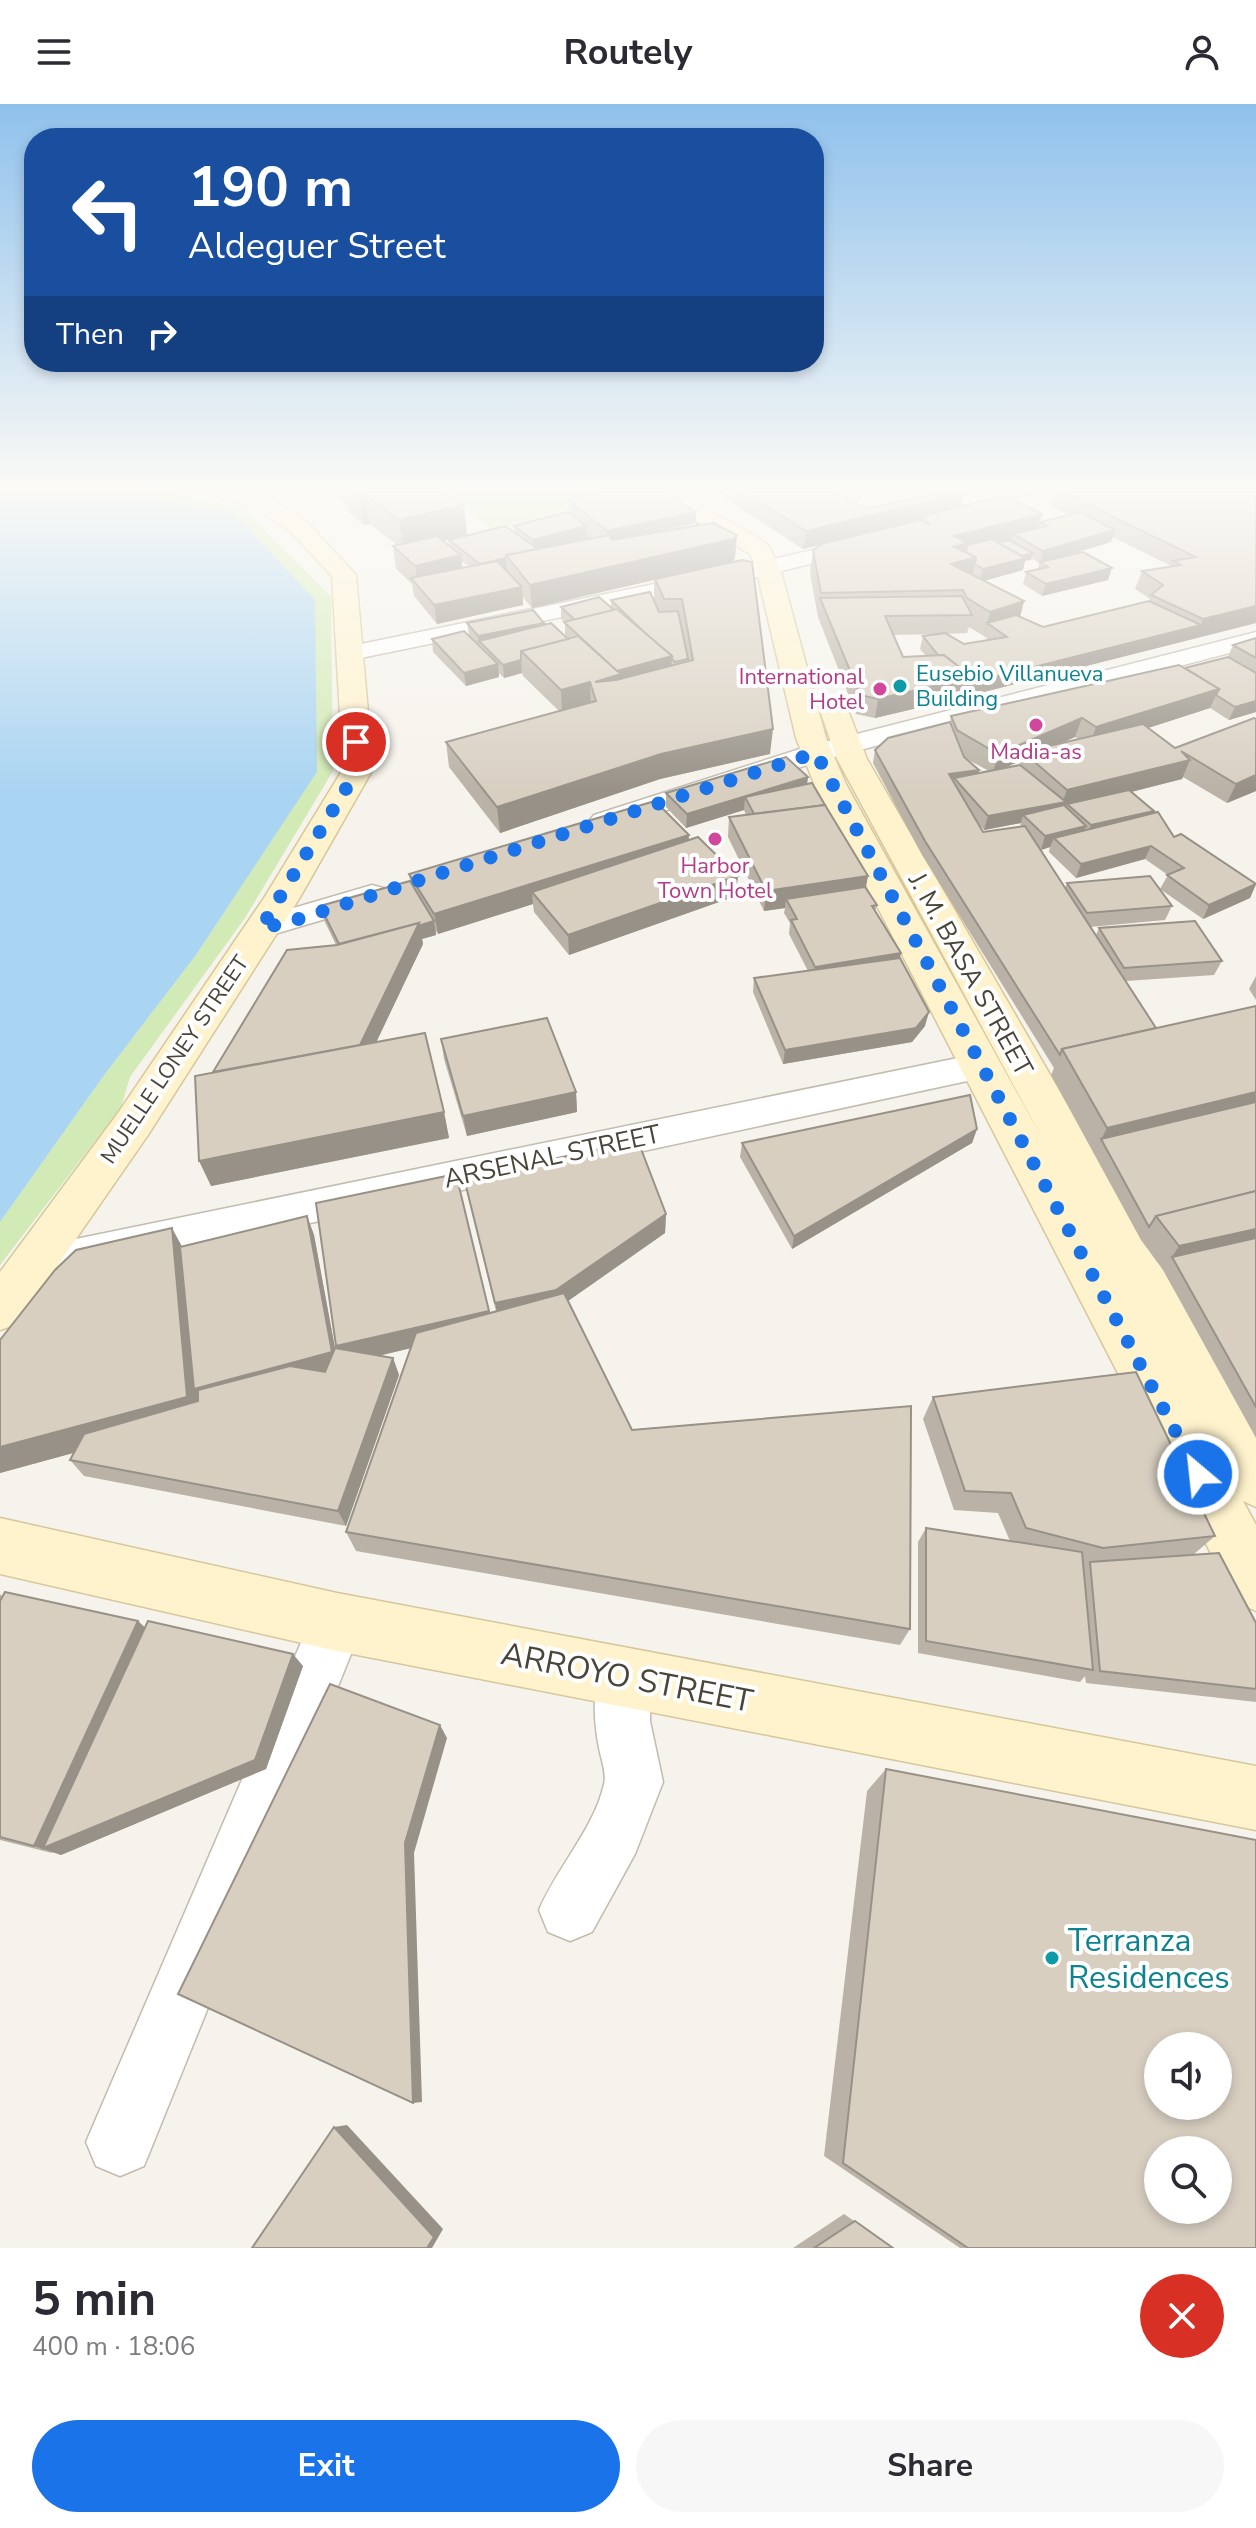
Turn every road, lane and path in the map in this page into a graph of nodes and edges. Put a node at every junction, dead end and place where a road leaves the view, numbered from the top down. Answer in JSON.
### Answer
{"nodes":[{"id":1,"x":346,"y":592,"type":"edge"},
{"id":2,"x":647,"y":592,"type":"edge"},
{"id":3,"x":786,"y":592,"type":"edge"},
{"id":4,"x":1256,"y":639,"type":"edge"},
{"id":5,"x":351,"y":653,"type":"junction"},
{"id":6,"x":831,"y":750,"type":"junction"},
{"id":7,"x":574,"y":830,"type":"edge"},
{"id":8,"x":392,"y":889,"type":"edge"},
{"id":9,"x":261,"y":928,"type":"junction"},
{"id":10,"x":982,"y":1066,"type":"junction"},
{"id":11,"x":30,"y":1271,"type":"junction"},
{"id":12,"x":0,"y":1309,"type":"edge"},
{"id":13,"x":1256,"y":1481,"type":"edge"},
{"id":14,"x":0,"y":1546,"type":"edge"},
{"id":15,"x":1256,"y":1582,"type":"edge"},
{"id":16,"x":337,"y":1622,"type":"junction"},
{"id":17,"x":624,"y":1677,"type":"junction"},
{"id":18,"x":1256,"y":1798,"type":"edge"},
{"id":19,"x":570,"y":1910,"type":"dead end"},
{"id":20,"x":120,"y":2142,"type":"dead end"}],
"edges":[{"from":1,"to":5,"type":"main road","name":"MUELLE LONEY STREET"},
{"from":2,"to":5,"type":"street"},
{"from":3,"to":6,"type":"main road","name":"J. M. BASA STREET"},
{"from":4,"to":6,"type":"street"},
{"from":5,"to":9,"type":"main road","name":"MUELLE LONEY STREET"},
{"from":6,"to":7,"type":"street"},
{"from":6,"to":10,"type":"main road","name":"J. M. BASA STREET"},
{"from":6,"to":13,"type":"main road","name":"J. M. BASA STREET"},
{"from":8,"to":9,"type":"street"},
{"from":9,"to":11,"type":"main road","name":"MUELLE LONEY STREET"},
{"from":10,"to":11,"type":"street","name":"ARSENAL STREET"},
{"from":10,"to":15,"type":"main road","name":"J. M. BASA STREET"},
{"from":11,"to":12,"type":"main road","name":"MUELLE LONEY STREET"},
{"from":14,"to":16,"type":"main road","name":"ARROYO STREET"},
{"from":16,"to":17,"type":"main road","name":"ARROYO STREET"},
{"from":16,"to":20,"type":"street"},
{"from":17,"to":18,"type":"main road","name":"ARROYO STREET"},
{"from":17,"to":19,"type":"street"}]}
